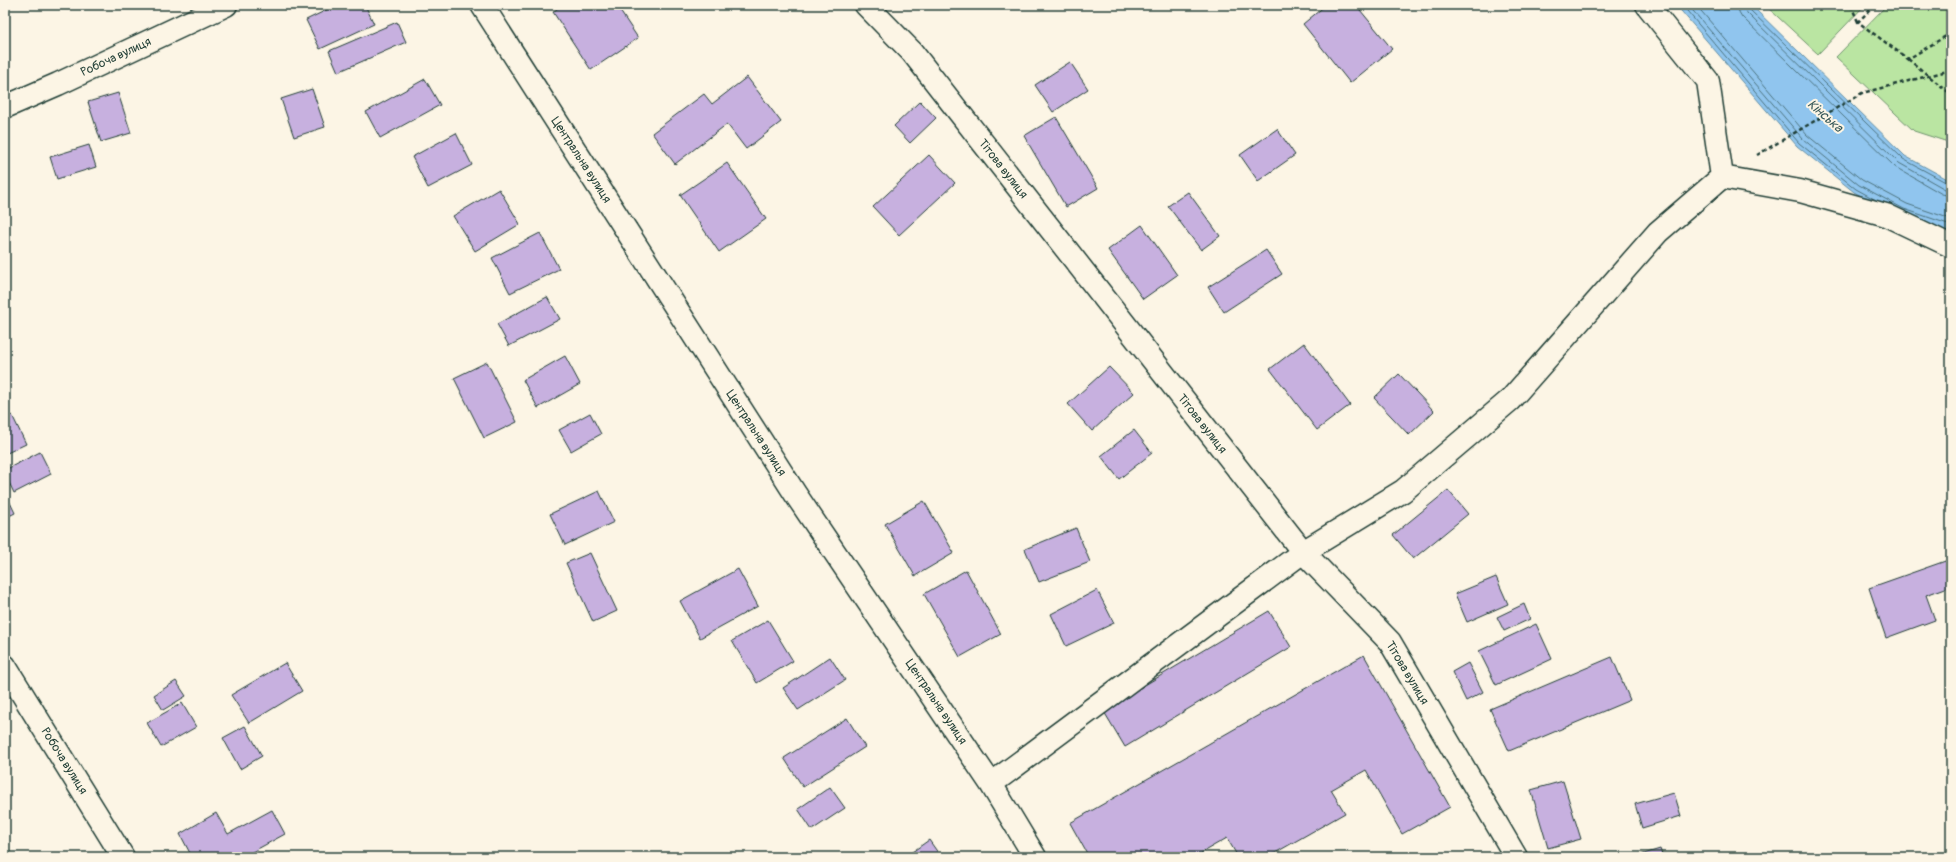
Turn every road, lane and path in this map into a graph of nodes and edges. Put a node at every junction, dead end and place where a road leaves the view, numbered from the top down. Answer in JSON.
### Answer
{"nodes":[{"id":1,"x":226,"y":5,"type":"edge"},
{"id":2,"x":482,"y":5,"type":"edge"},
{"id":3,"x":866,"y":5,"type":"edge"},
{"id":4,"x":1647,"y":5,"type":"edge"},
{"id":5,"x":1851,"y":5,"type":"edge"},
{"id":6,"x":1875,"y":5,"type":"edge"},
{"id":7,"x":1858,"y":22,"type":"junction"},
{"id":8,"x":1951,"y":33,"type":"edge"},
{"id":9,"x":1908,"y":59,"type":"junction"},
{"id":10,"x":1951,"y":70,"type":"edge"},
{"id":11,"x":1929,"y":75,"type":"junction"},
{"id":12,"x":1951,"y":94,"type":"edge"},
{"id":13,"x":5,"y":107,"type":"edge"},
{"id":14,"x":1763,"y":151,"type":"dead end"},
{"id":15,"x":1722,"y":177,"type":"junction"},
{"id":16,"x":1951,"y":246,"type":"edge"},
{"id":17,"x":1303,"y":552,"type":"junction"},
{"id":18,"x":5,"y":666,"type":"edge"},
{"id":19,"x":991,"y":784,"type":"junction"},
{"id":20,"x":123,"y":857,"type":"edge"},
{"id":21,"x":1035,"y":857,"type":"edge"},
{"id":22,"x":1516,"y":857,"type":"edge"}],
"edges":[{"from":1,"to":13,"type":"street","name":"Робоча вулиця"},
{"from":2,"to":19,"type":"street","name":"Центральна вулиця"},
{"from":3,"to":17,"type":"street","name":"Тітова вулиця"},
{"from":4,"to":15,"type":"street"},
{"from":5,"to":7,"type":"path"},
{"from":6,"to":7,"type":"path"},
{"from":7,"to":9,"type":"path"},
{"from":8,"to":9,"type":"path"},
{"from":9,"to":11,"type":"path"},
{"from":10,"to":11,"type":"path"},
{"from":11,"to":12,"type":"path"},
{"from":11,"to":14,"type":"path"},
{"from":15,"to":16,"type":"street"},
{"from":15,"to":17,"type":"street"},
{"from":17,"to":19,"type":"street"},
{"from":17,"to":22,"type":"street","name":"Тітова вулиця"},
{"from":18,"to":20,"type":"street","name":"Робоча вулиця"},
{"from":19,"to":21,"type":"street","name":"Центральна вулиця"}]}
